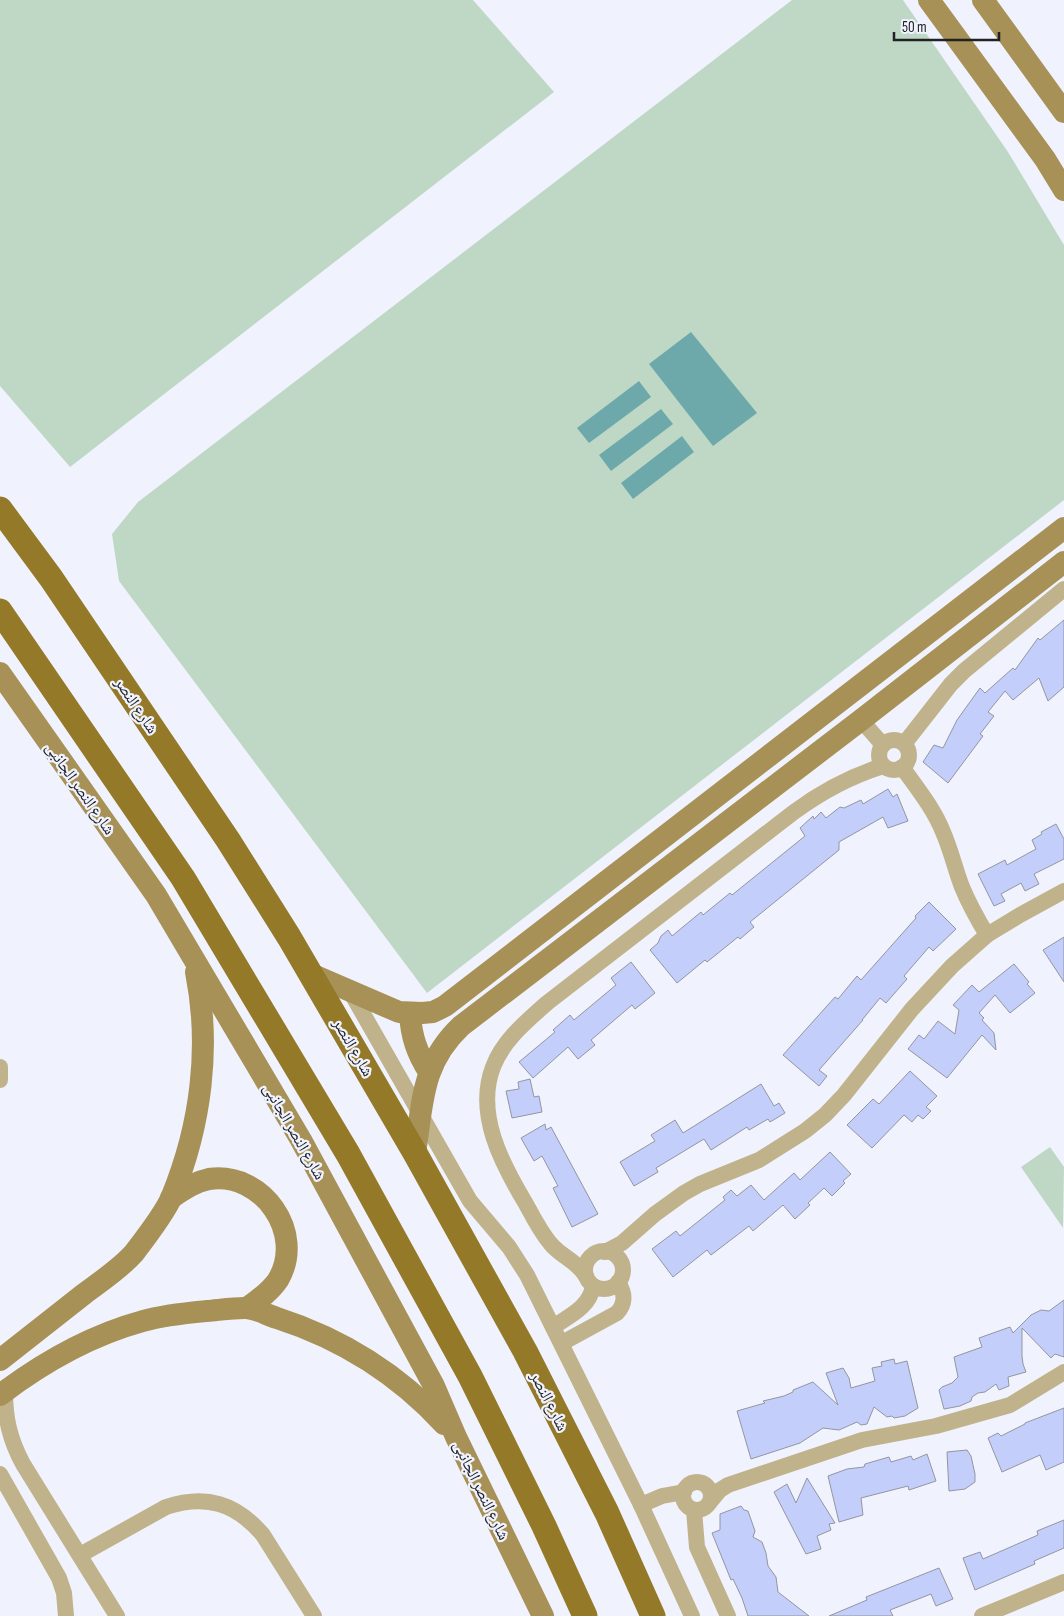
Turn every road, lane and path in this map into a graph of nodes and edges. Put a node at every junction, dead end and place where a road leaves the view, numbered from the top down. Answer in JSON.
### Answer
{"nodes":[{"id":1,"x":929,"y":0,"type":"edge"},
{"id":2,"x":982,"y":0,"type":"edge"},
{"id":3,"x":1063,"y":109,"type":"edge"},
{"id":4,"x":1064,"y":190,"type":"edge"},
{"id":5,"x":0,"y":510,"type":"edge"},
{"id":6,"x":1064,"y":528,"type":"edge"},
{"id":7,"x":1064,"y":562,"type":"edge"},
{"id":8,"x":1064,"y":588,"type":"edge"},
{"id":9,"x":0,"y":611,"type":"edge"},
{"id":10,"x":0,"y":673,"type":"edge"},
{"id":11,"x":861,"y":720,"type":"junction"},
{"id":12,"x":904,"y":744,"type":"junction"},
{"id":13,"x":883,"y":745,"type":"junction"},
{"id":14,"x":883,"y":766,"type":"junction"},
{"id":15,"x":902,"y":767,"type":"junction"},
{"id":16,"x":1064,"y":891,"type":"edge"},
{"id":17,"x":987,"y":935,"type":"junction"},
{"id":18,"x":193,"y":956,"type":"junction"},
{"id":19,"x":311,"y":974,"type":"junction"},
{"id":20,"x":350,"y":991,"type":"junction"},
{"id":21,"x":410,"y":1013,"type":"junction"},
{"id":22,"x":0,"y":1067,"type":"edge"},
{"id":23,"x":429,"y":1072,"type":"junction"},
{"id":24,"x":0,"y":1080,"type":"edge"},
{"id":25,"x":421,"y":1116,"type":"junction"},
{"id":26,"x":415,"y":1153,"type":"junction"},
{"id":27,"x":171,"y":1198,"type":"junction"},
{"id":28,"x":628,"y":1238,"type":"junction"},
{"id":29,"x":605,"y":1252,"type":"junction"},
{"id":30,"x":569,"y":1258,"type":"junction"},
{"id":31,"x":589,"y":1259,"type":"junction"},
{"id":32,"x":620,"y":1262,"type":"junction"},
{"id":33,"x":589,"y":1281,"type":"junction"},
{"id":34,"x":618,"y":1282,"type":"junction"},
{"id":35,"x":247,"y":1308,"type":"junction"},
{"id":36,"x":553,"y":1327,"type":"junction"},
{"id":37,"x":562,"y":1343,"type":"junction"},
{"id":38,"x":0,"y":1360,"type":"edge"},
{"id":39,"x":1064,"y":1372,"type":"edge"},
{"id":40,"x":3,"y":1393,"type":"edge"},
{"id":41,"x":456,"y":1437,"type":"junction"},
{"id":42,"x":0,"y":1474,"type":"edge"},
{"id":43,"x":740,"y":1480,"type":"junction"},
{"id":44,"x":701,"y":1483,"type":"junction"},
{"id":45,"x":684,"y":1492,"type":"junction"},
{"id":46,"x":710,"y":1502,"type":"junction"},
{"id":47,"x":641,"y":1504,"type":"junction"},
{"id":48,"x":694,"y":1510,"type":"junction"},
{"id":49,"x":80,"y":1556,"type":"junction"},
{"id":50,"x":1064,"y":1582,"type":"edge"},
{"id":51,"x":576,"y":1613,"type":"edge"},
{"id":52,"x":66,"y":1616,"type":"edge"},
{"id":53,"x":117,"y":1616,"type":"edge"},
{"id":54,"x":314,"y":1616,"type":"edge"},
{"id":55,"x":543,"y":1616,"type":"edge"},
{"id":56,"x":653,"y":1616,"type":"edge"},
{"id":57,"x":692,"y":1616,"type":"edge"},
{"id":58,"x":728,"y":1616,"type":"edge"},
{"id":59,"x":982,"y":1616,"type":"edge"}],
"edges":[{"from":1,"to":4,"type":"street"},
{"from":2,"to":3,"type":"street"},
{"from":5,"to":19,"type":"main road","name":"شارع النصر"},
{"from":6,"to":21,"type":"street"},
{"from":7,"to":11,"type":"street"},
{"from":8,"to":12,"type":"street"},
{"from":9,"to":51,"type":"main road"},
{"from":10,"to":18,"type":"street","name":"شارع النصر الجانبى"},
{"from":11,"to":13,"type":"street"},
{"from":11,"to":23,"type":"street"},
{"from":12,"to":13,"type":"street"},
{"from":12,"to":15,"type":"street"},
{"from":13,"to":14,"type":"street"},
{"from":14,"to":15,"type":"street"},
{"from":14,"to":30,"type":"street"},
{"from":15,"to":17,"type":"street"},
{"from":16,"to":17,"type":"street"},
{"from":17,"to":28,"type":"street"},
{"from":18,"to":27,"type":"street"},
{"from":18,"to":41,"type":"street","name":"شارع النصر الجانبى"},
{"from":19,"to":20,"type":"street"},
{"from":19,"to":26,"type":"main road","name":"شارع النصر"},
{"from":20,"to":21,"type":"street"},
{"from":20,"to":25,"type":"street"},
{"from":21,"to":23,"type":"street"},
{"from":22,"to":24,"type":"street"},
{"from":23,"to":25,"type":"street"},
{"from":25,"to":26,"type":"street"},
{"from":25,"to":36,"type":"street"},
{"from":26,"to":56,"type":"main road","name":"شارع النصر"},
{"from":27,"to":35,"type":"street"},
{"from":27,"to":38,"type":"street"},
{"from":28,"to":29,"type":"street"},
{"from":28,"to":32,"type":"street"},
{"from":29,"to":31,"type":"street"},
{"from":29,"to":32,"type":"street"},
{"from":30,"to":31,"type":"street"},
{"from":30,"to":33,"type":"street"},
{"from":31,"to":33,"type":"street"},
{"from":32,"to":34,"type":"street"},
{"from":33,"to":34,"type":"street"},
{"from":33,"to":36,"type":"street"},
{"from":34,"to":37,"type":"street"},
{"from":35,"to":40,"type":"street"},
{"from":35,"to":41,"type":"street"},
{"from":36,"to":37,"type":"street"},
{"from":37,"to":47,"type":"street"},
{"from":39,"to":43,"type":"street"},
{"from":40,"to":49,"type":"street"},
{"from":41,"to":55,"type":"street","name":"شارع النصر الجانبى"},
{"from":42,"to":52,"type":"street"},
{"from":43,"to":44,"type":"street"},
{"from":43,"to":46,"type":"street"},
{"from":44,"to":45,"type":"street"},
{"from":44,"to":46,"type":"street"},
{"from":45,"to":47,"type":"street"},
{"from":45,"to":48,"type":"street"},
{"from":46,"to":48,"type":"street"},
{"from":47,"to":57,"type":"street"},
{"from":48,"to":58,"type":"street"},
{"from":49,"to":53,"type":"street"},
{"from":49,"to":54,"type":"street"},
{"from":50,"to":59,"type":"street"}]}
